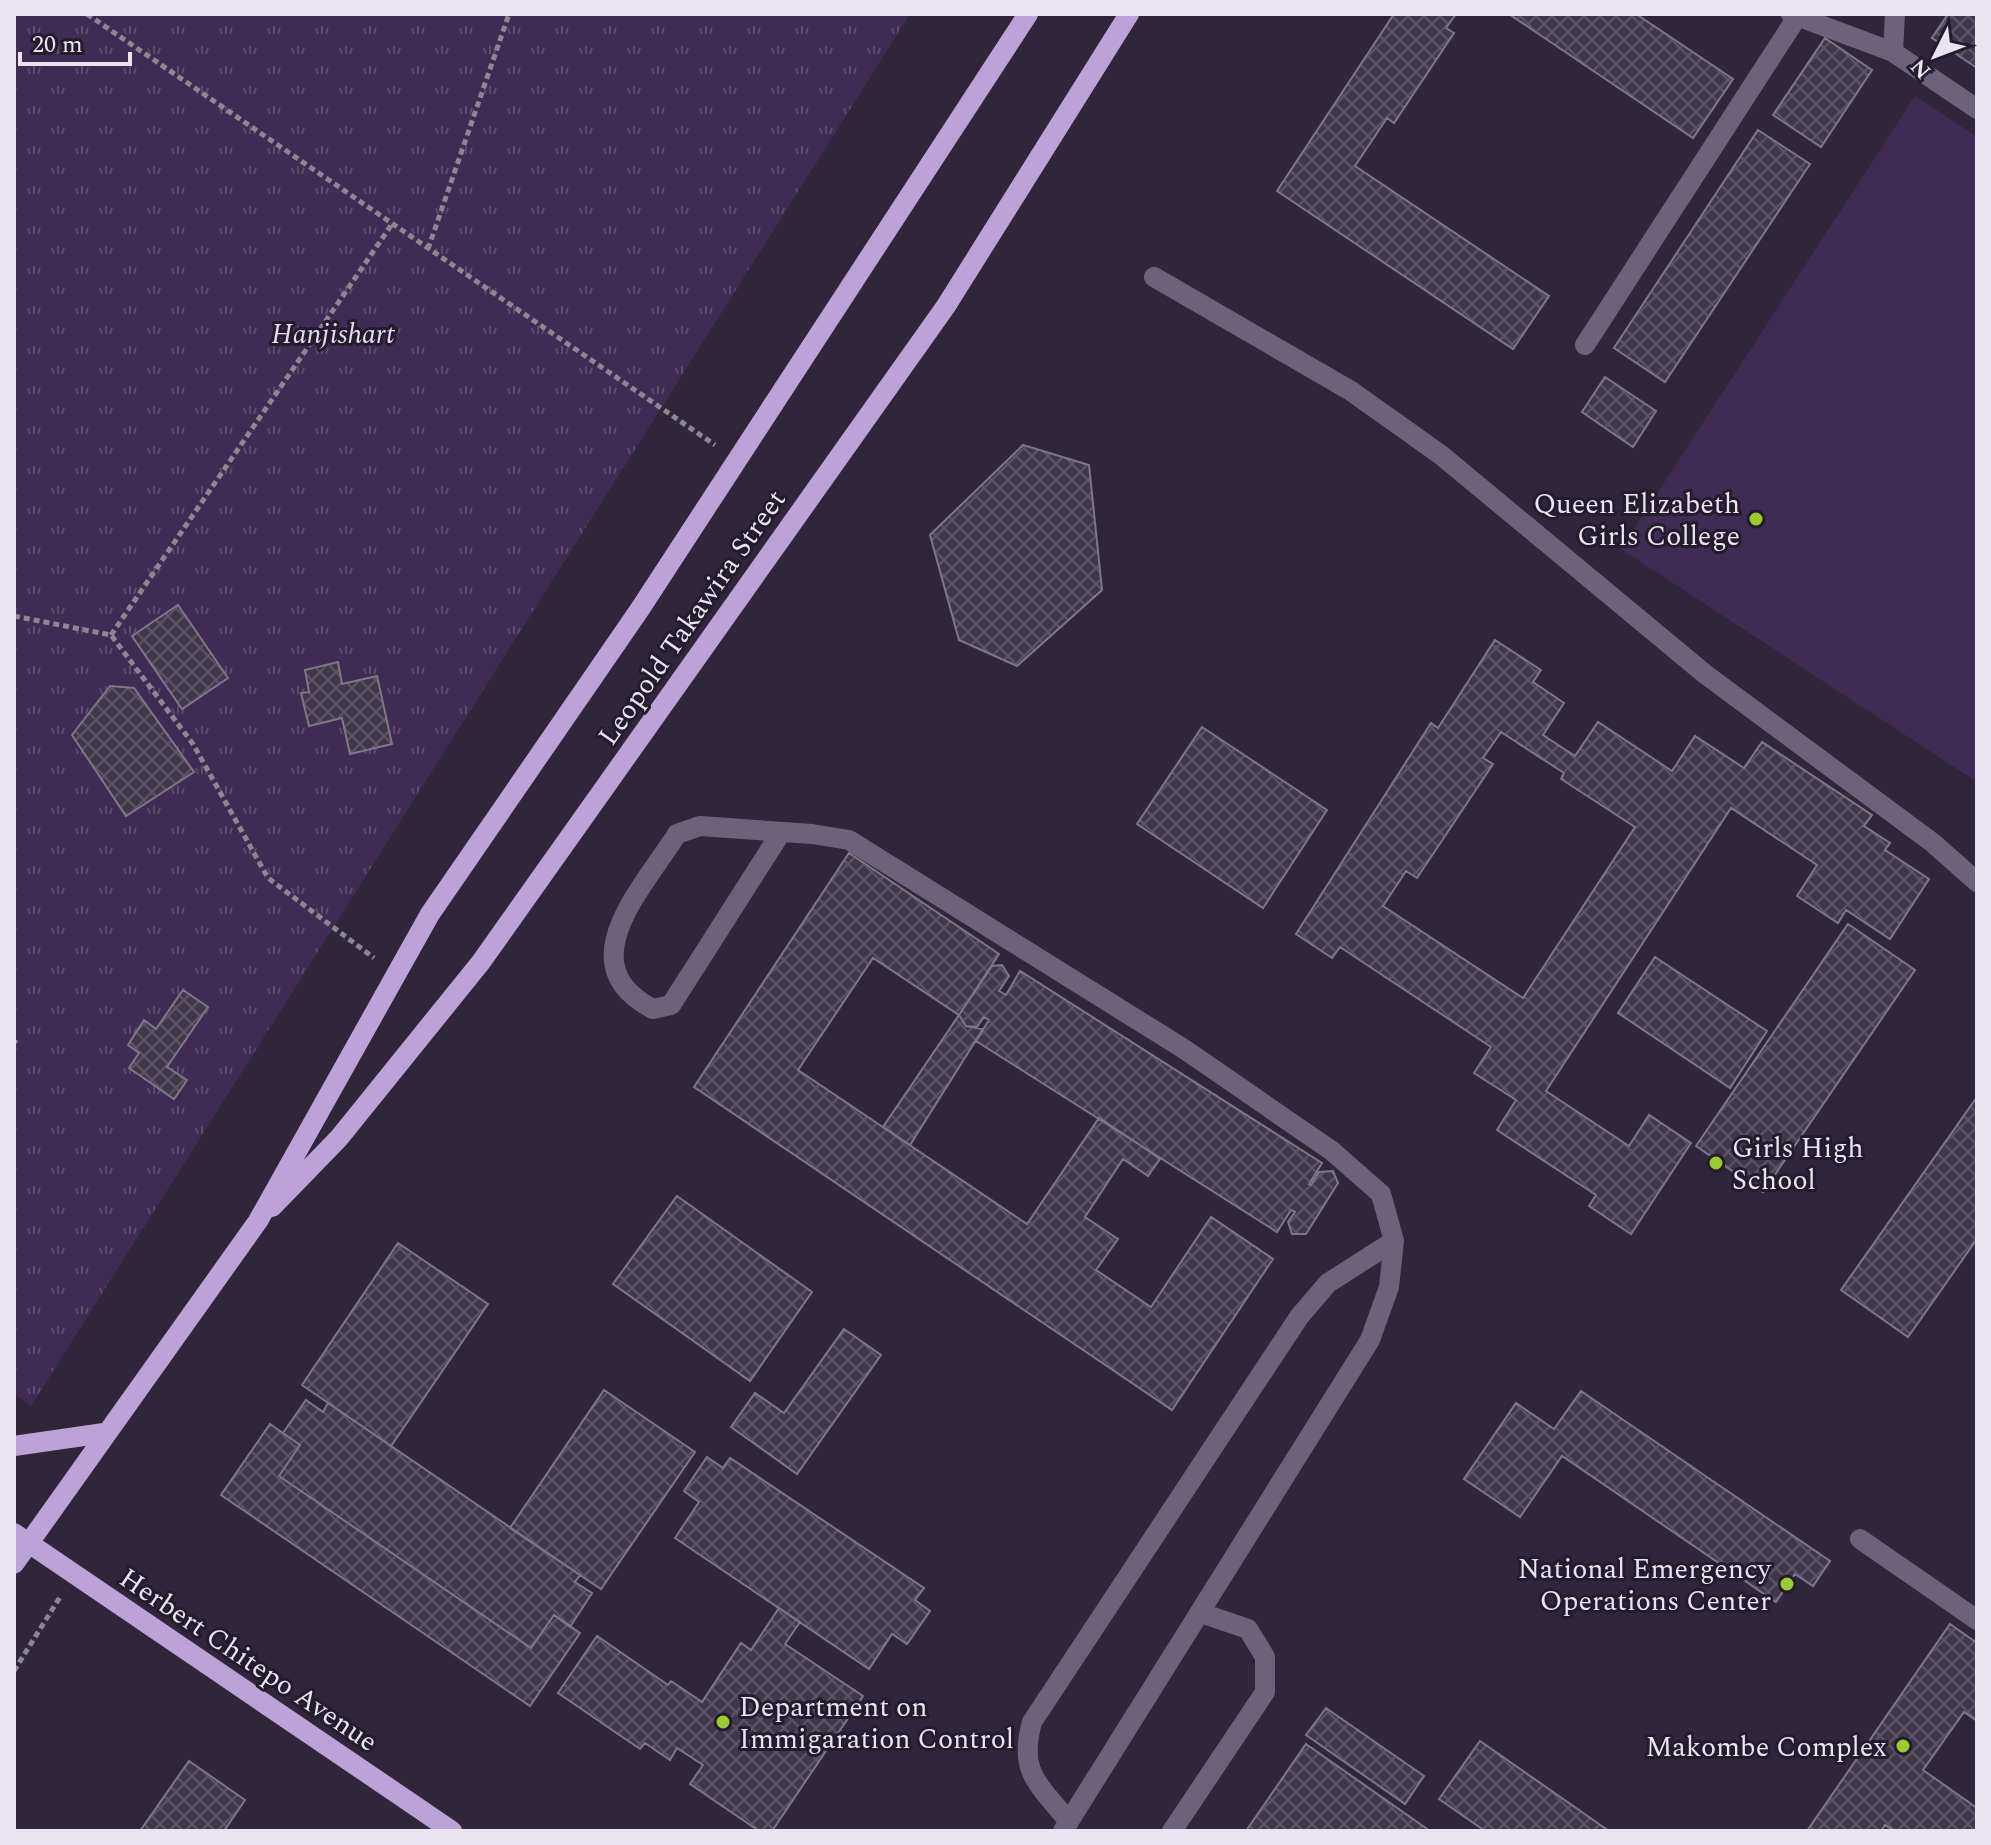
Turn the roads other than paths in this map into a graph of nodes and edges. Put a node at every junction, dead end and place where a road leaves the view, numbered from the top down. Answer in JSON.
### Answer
{"nodes":[{"id":1,"x":1028,"y":14,"type":"edge"},
{"id":2,"x":1129,"y":14,"type":"edge"},
{"id":3,"x":1895,"y":14,"type":"edge"},
{"id":4,"x":1794,"y":15,"type":"edge"},
{"id":5,"x":1893,"y":52,"type":"junction"},
{"id":6,"x":1977,"y":109,"type":"edge"},
{"id":7,"x":1154,"y":277,"type":"dead end"},
{"id":8,"x":1585,"y":345,"type":"dead end"},
{"id":9,"x":780,"y":834,"type":"junction"},
{"id":10,"x":1977,"y":882,"type":"edge"},
{"id":11,"x":258,"y":1221,"type":"junction"},
{"id":12,"x":1394,"y":1241,"type":"junction"},
{"id":13,"x":104,"y":1433,"type":"junction"},
{"id":14,"x":14,"y":1446,"type":"edge"},
{"id":15,"x":21,"y":1538,"type":"edge"},
{"id":16,"x":1860,"y":1539,"type":"dead end"},
{"id":17,"x":14,"y":1564,"type":"edge"},
{"id":18,"x":1201,"y":1613,"type":"junction"},
{"id":19,"x":1977,"y":1620,"type":"edge"},
{"id":20,"x":1066,"y":1827,"type":"edge"},
{"id":21,"x":452,"y":1831,"type":"edge"},
{"id":22,"x":1172,"y":1831,"type":"edge"}],
"edges":[{"from":1,"to":11,"type":"main road","name":"Leopold Takawira Street"},
{"from":2,"to":11,"type":"main road","name":"Leopold Takawira Street"},
{"from":3,"to":5,"type":"lane"},
{"from":4,"to":5,"type":"lane"},
{"from":4,"to":8,"type":"lane"},
{"from":5,"to":6,"type":"lane"},
{"from":7,"to":10,"type":"lane"},
{"from":9,"to":9,"type":"lane"},
{"from":9,"to":12,"type":"lane"},
{"from":11,"to":13,"type":"main road","name":"Leopold Takawira Street"},
{"from":12,"to":18,"type":"lane"},
{"from":12,"to":20,"type":"lane"},
{"from":13,"to":14,"type":"main road"},
{"from":13,"to":15,"type":"main road","name":"Leopold Takawira Street"},
{"from":15,"to":17,"type":"main road","name":"Leopold Takawira Street"},
{"from":15,"to":21,"type":"main road","name":"Herbert Chitepo Avenue"},
{"from":16,"to":19,"type":"lane"},
{"from":18,"to":20,"type":"lane"},
{"from":18,"to":22,"type":"lane"}]}
